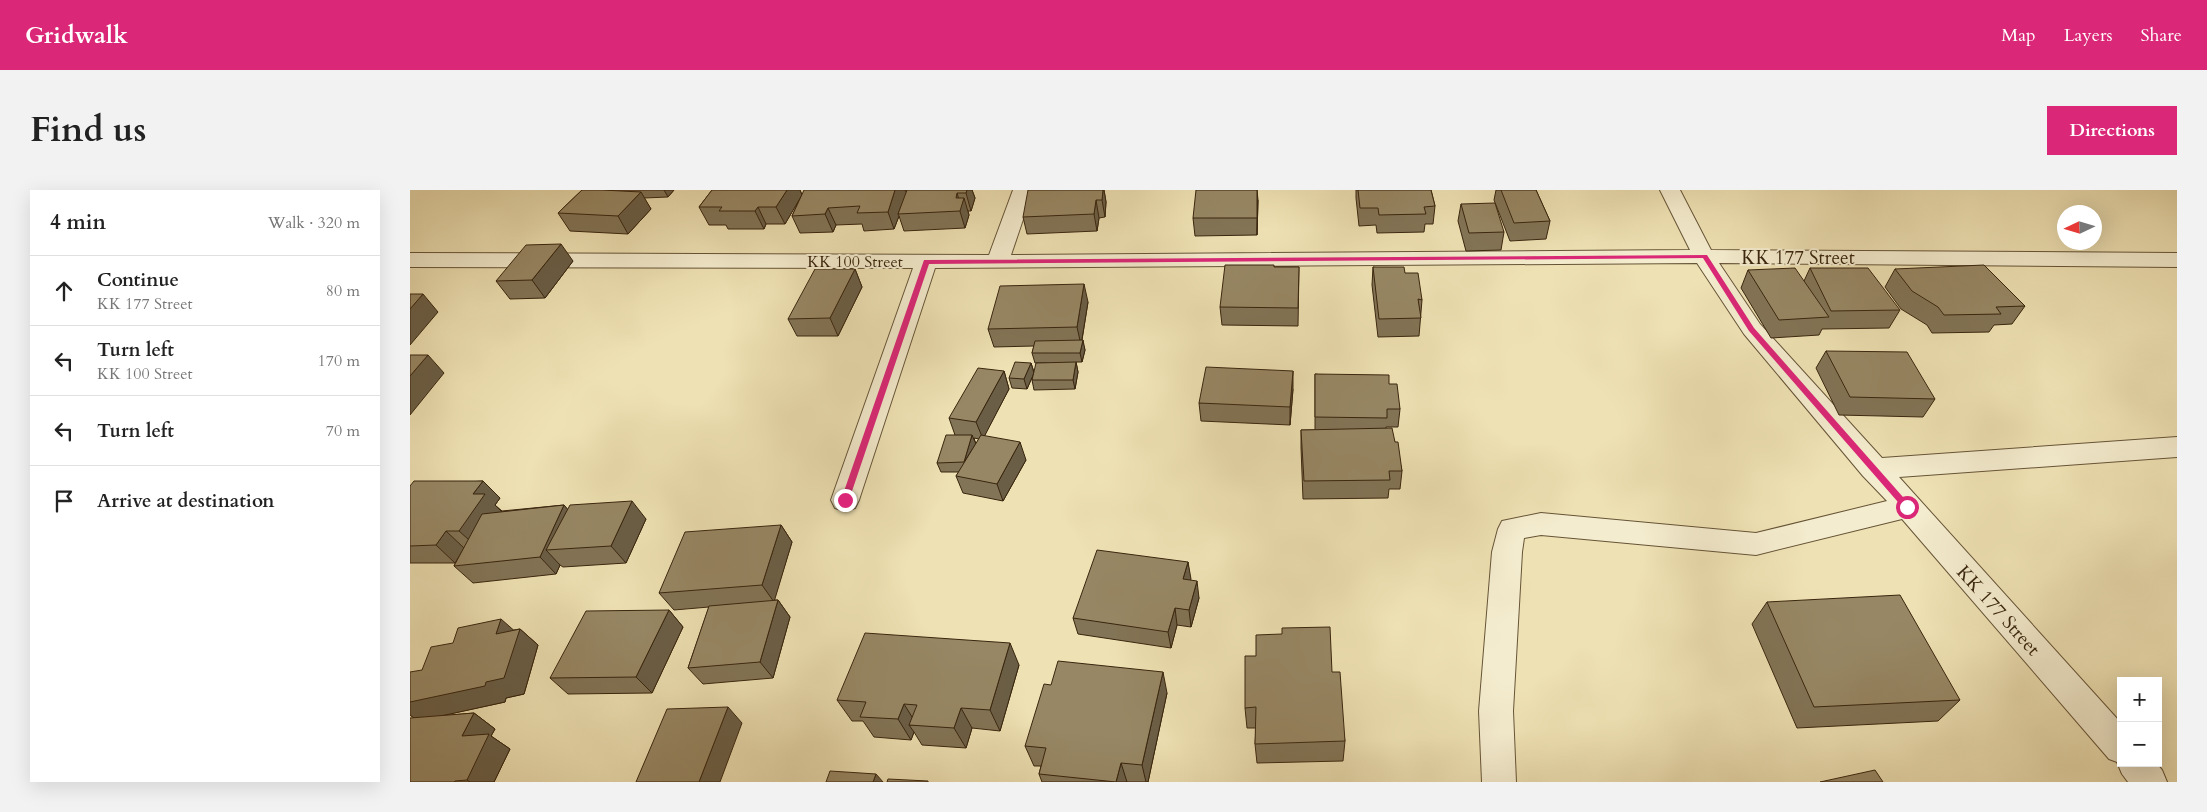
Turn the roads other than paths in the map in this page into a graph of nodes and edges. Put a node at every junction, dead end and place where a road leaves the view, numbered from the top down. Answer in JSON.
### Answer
{"nodes":[{"id":1,"x":1023,"y":190,"type":"edge"},
{"id":2,"x":1670,"y":190,"type":"edge"},
{"id":3,"x":1704,"y":256,"type":"junction"},
{"id":4,"x":410,"y":260,"type":"edge"},
{"id":5,"x":2177,"y":260,"type":"edge"},
{"id":6,"x":926,"y":262,"type":"junction"},
{"id":7,"x":998,"y":262,"type":"junction"},
{"id":8,"x":2177,"y":447,"type":"edge"},
{"id":9,"x":1873,"y":469,"type":"junction"},
{"id":10,"x":845,"y":500,"type":"dead end"},
{"id":11,"x":1907,"y":507,"type":"junction"},
{"id":12,"x":2117,"y":743,"type":"edge"},
{"id":13,"x":2137,"y":767,"type":"edge"},
{"id":14,"x":1499,"y":782,"type":"edge"},
{"id":15,"x":2150,"y":782,"type":"edge"}],
"edges":[{"from":1,"to":7,"type":"street"},
{"from":2,"to":3,"type":"street"},
{"from":3,"to":5,"type":"street","name":"KK 177 Street"},
{"from":3,"to":7,"type":"street","name":"KK 100 Street"},
{"from":3,"to":9,"type":"street","name":"KK 177 Street"},
{"from":4,"to":6,"type":"street","name":"KK 100 Street"},
{"from":6,"to":7,"type":"street","name":"KK 100 Street"},
{"from":6,"to":10,"type":"street"},
{"from":8,"to":9,"type":"street"},
{"from":9,"to":11,"type":"street","name":"KK 177 Street"},
{"from":11,"to":12,"type":"street","name":"KK 177 Street"},
{"from":11,"to":14,"type":"street"},
{"from":13,"to":15,"type":"street"}]}
